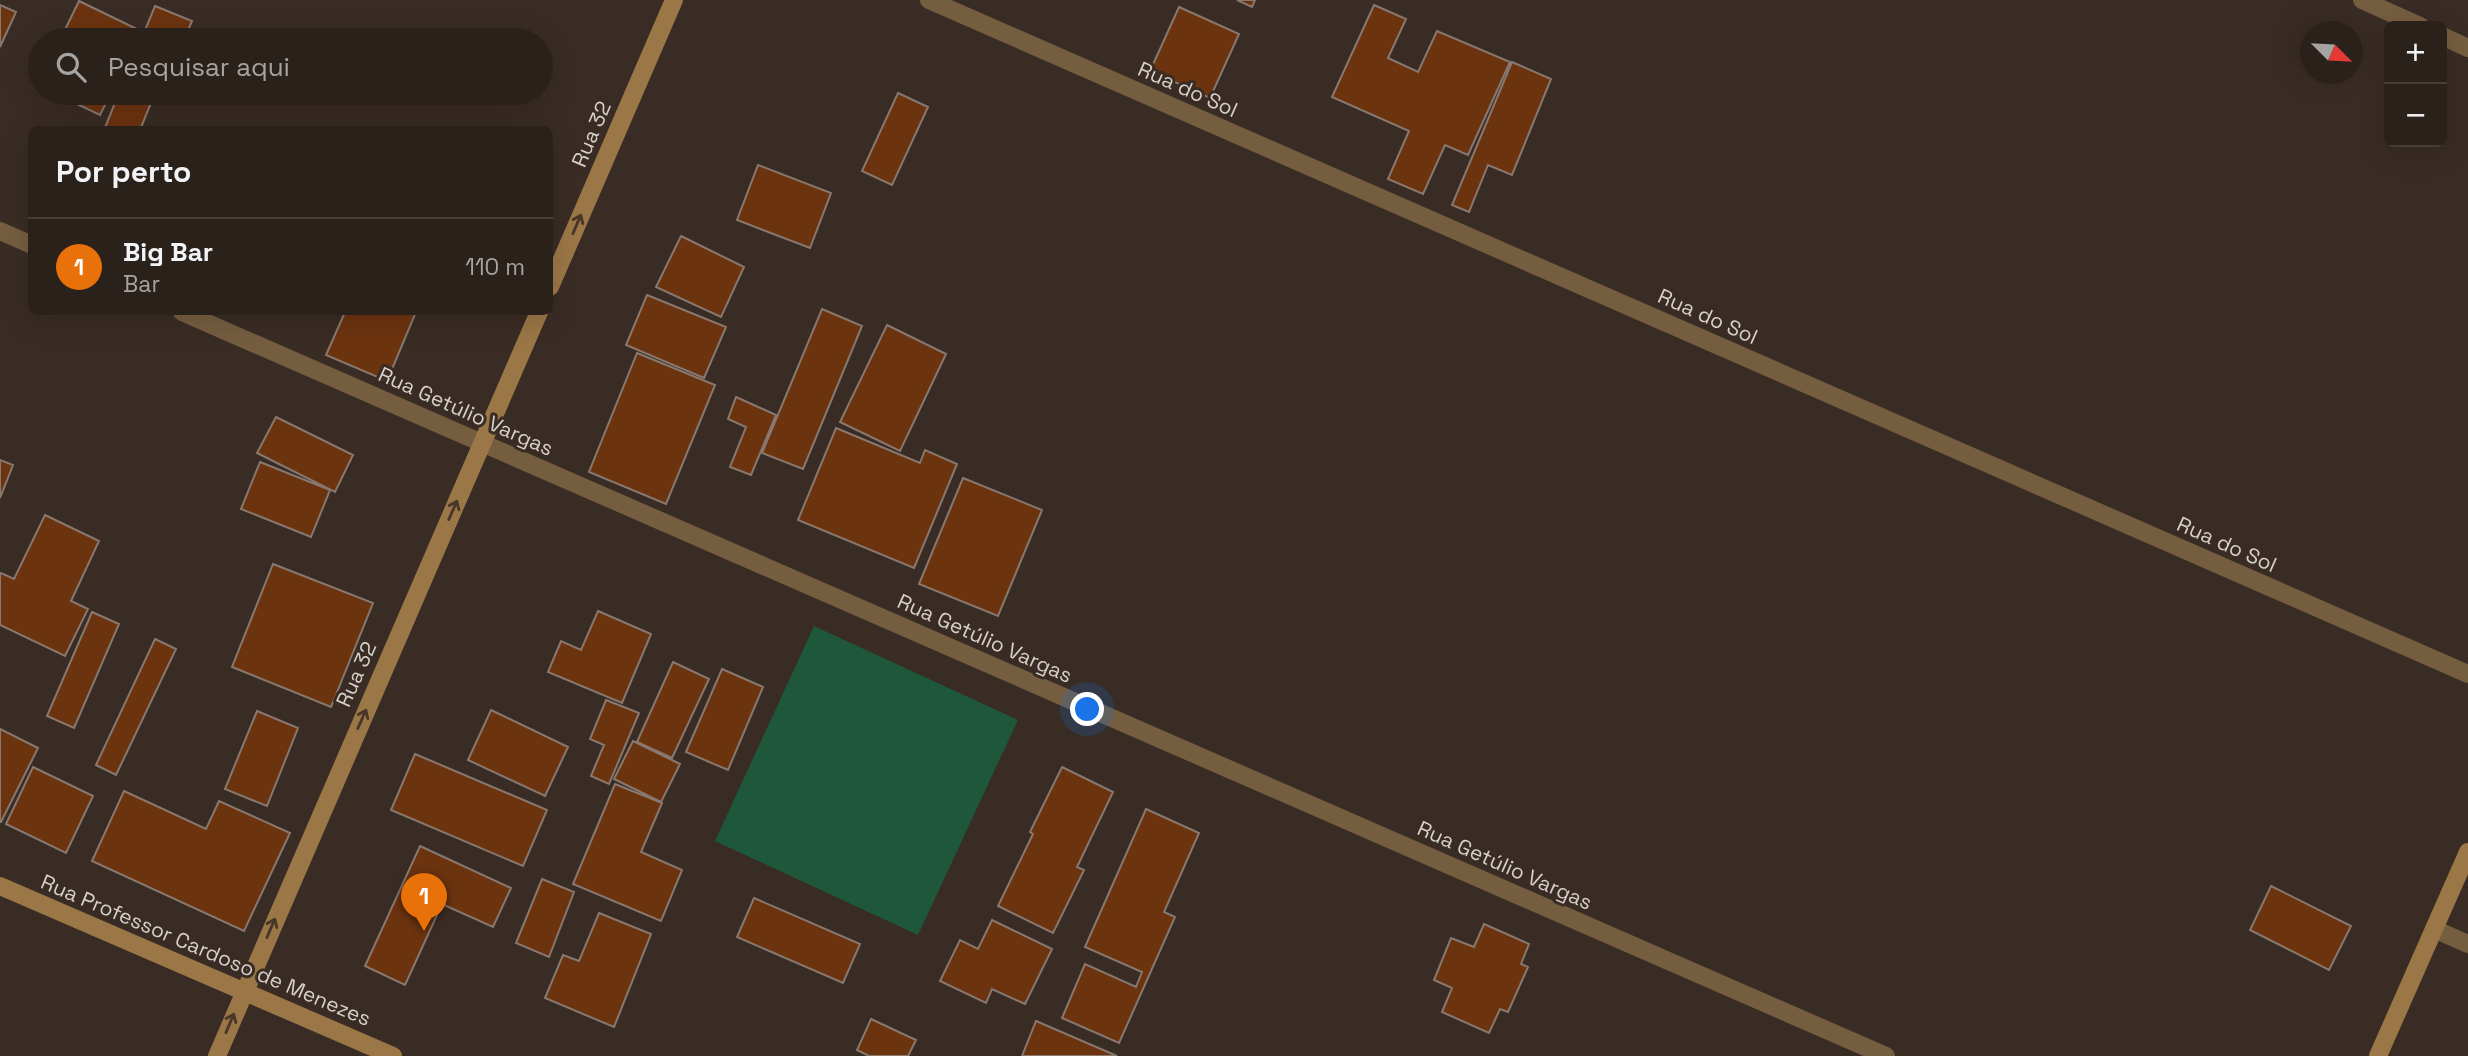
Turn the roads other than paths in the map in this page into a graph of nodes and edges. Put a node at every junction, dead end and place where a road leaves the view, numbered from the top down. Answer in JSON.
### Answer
{"nodes":[{"id":1,"x":674,"y":0,"type":"edge"},
{"id":2,"x":929,"y":0,"type":"edge"},
{"id":3,"x":2362,"y":0,"type":"edge"},
{"id":4,"x":2409,"y":21,"type":"edge"},
{"id":5,"x":2447,"y":38,"type":"edge"},
{"id":6,"x":2468,"y":48,"type":"edge"},
{"id":7,"x":0,"y":232,"type":"edge"},
{"id":8,"x":28,"y":243,"type":"edge"},
{"id":9,"x":553,"y":280,"type":"edge"},
{"id":10,"x":189,"y":315,"type":"edge"},
{"id":11,"x":538,"y":315,"type":"edge"},
{"id":12,"x":482,"y":443,"type":"junction"},
{"id":13,"x":2468,"y":674,"type":"edge"},
{"id":14,"x":2468,"y":852,"type":"edge"},
{"id":15,"x":0,"y":886,"type":"edge"},
{"id":16,"x":2434,"y":929,"type":"junction"},
{"id":17,"x":2468,"y":944,"type":"edge"},
{"id":18,"x":244,"y":990,"type":"junction"},
{"id":19,"x":217,"y":1056,"type":"edge"},
{"id":20,"x":393,"y":1056,"type":"edge"},
{"id":21,"x":1886,"y":1056,"type":"edge"},
{"id":22,"x":2378,"y":1056,"type":"edge"}],
"edges":[{"from":9,"to":1,"type":"main road","name":"Rua 32","one_way":true},
{"from":2,"to":13,"type":"street","name":"Rua do Sol"},
{"from":3,"to":4,"type":"street"},
{"from":5,"to":6,"type":"street"},
{"from":7,"to":8,"type":"street"},
{"from":10,"to":12,"type":"street","name":"Rua Getúlio Vargas"},
{"from":11,"to":12,"type":"main road","name":"Rua 32"},
{"from":18,"to":12,"type":"main road","name":"Rua 32","one_way":true},
{"from":12,"to":21,"type":"street","name":"Rua Getúlio Vargas"},
{"from":14,"to":16,"type":"main road"},
{"from":15,"to":18,"type":"main road","name":"Rua Professor Cardoso de Menezes"},
{"from":16,"to":17,"type":"street"},
{"from":16,"to":22,"type":"main road"},
{"from":19,"to":18,"type":"main road","name":"Rua 32","one_way":true},
{"from":18,"to":20,"type":"main road","name":"Rua Professor Cardoso de Menezes"}]}
